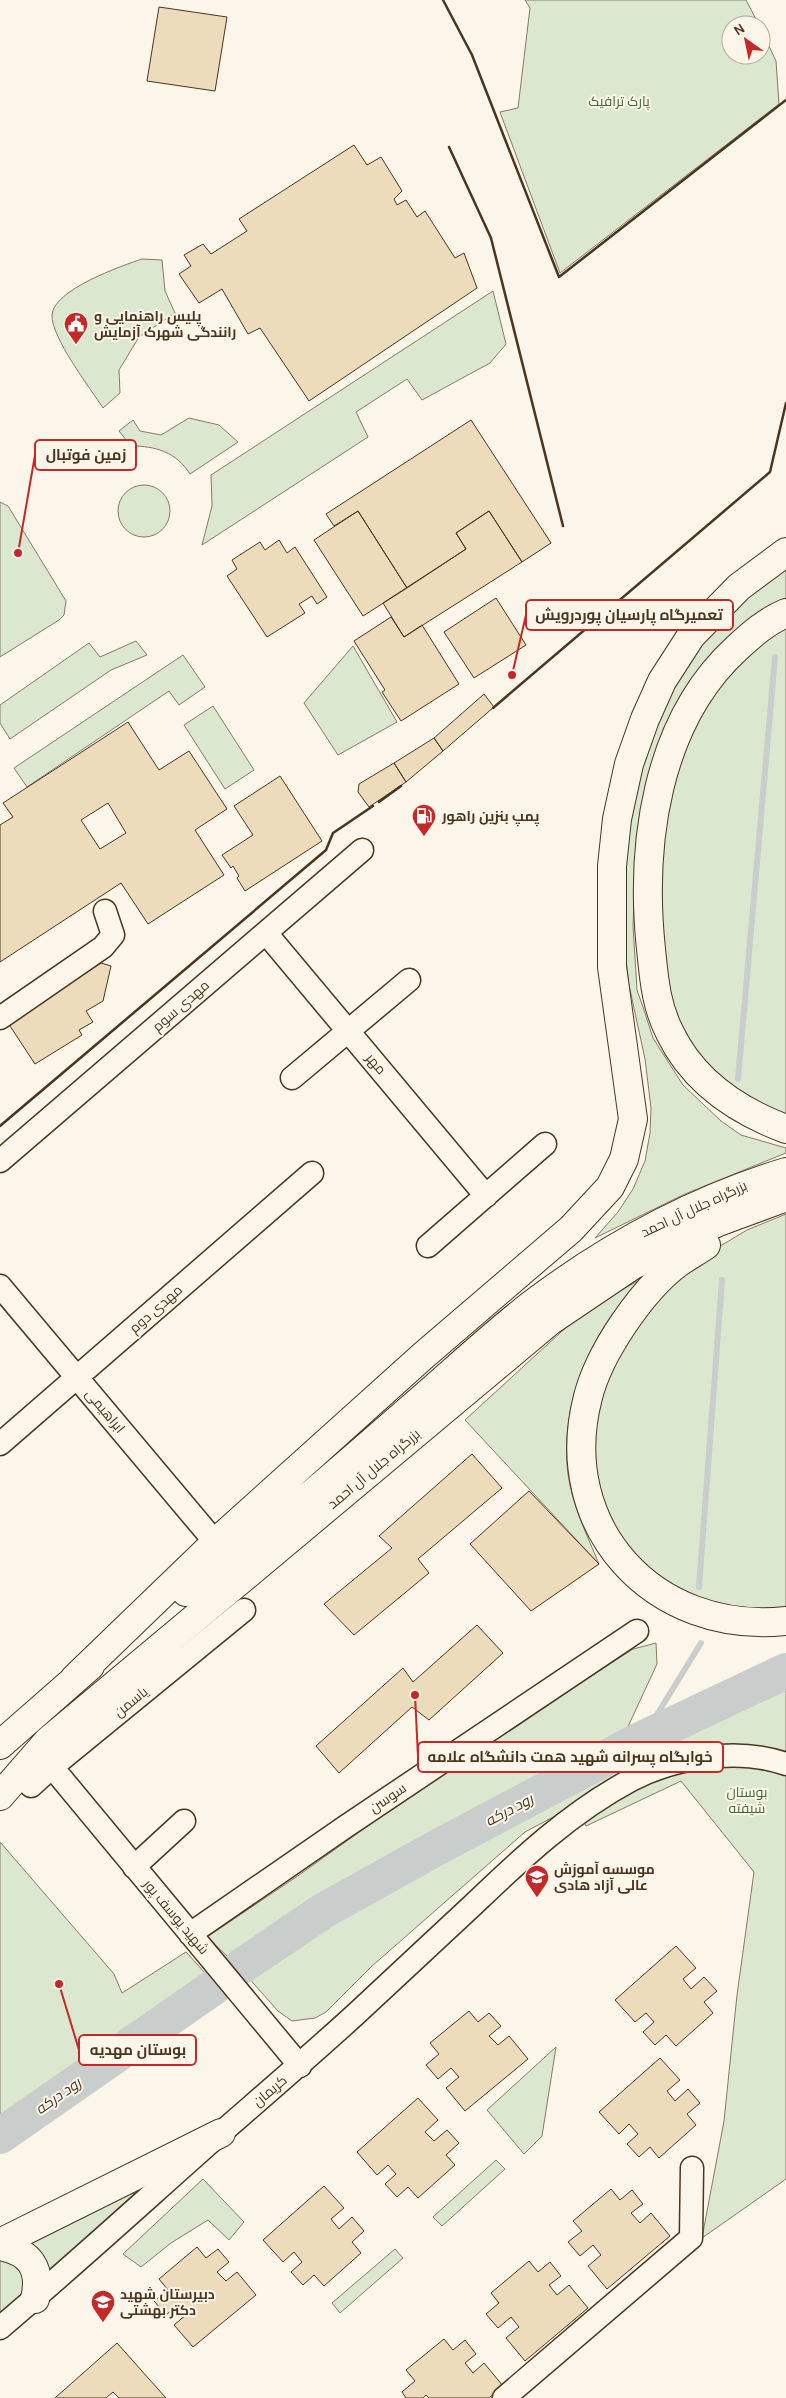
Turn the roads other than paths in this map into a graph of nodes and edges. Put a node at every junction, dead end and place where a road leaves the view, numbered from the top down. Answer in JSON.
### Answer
{"nodes":[{"id":1,"x":786,"y":552,"type":"edge"},
{"id":2,"x":786,"y":613,"type":"edge"},
{"id":3,"x":362,"y":850,"type":"dead end"},
{"id":4,"x":105,"y":911,"type":"dead end"},
{"id":5,"x":266,"y":933,"type":"junction"},
{"id":6,"x":409,"y":980,"type":"dead end"},
{"id":7,"x":0,"y":1018,"type":"edge"},
{"id":8,"x":348,"y":1031,"type":"junction"},
{"id":9,"x":292,"y":1078,"type":"dead end"},
{"id":10,"x":786,"y":1129,"type":"edge"},
{"id":11,"x":545,"y":1144,"type":"dead end"},
{"id":12,"x":0,"y":1161,"type":"edge"},
{"id":13,"x":786,"y":1172,"type":"edge"},
{"id":14,"x":312,"y":1173,"type":"dead end"},
{"id":15,"x":486,"y":1196,"type":"junction"},
{"id":16,"x":786,"y":1197,"type":"edge"},
{"id":17,"x":786,"y":1206,"type":"edge"},
{"id":18,"x":428,"y":1246,"type":"dead end"},
{"id":19,"x":0,"y":1286,"type":"edge"},
{"id":20,"x":77,"y":1378,"type":"junction"},
{"id":21,"x":0,"y":1444,"type":"edge"},
{"id":22,"x":210,"y":1536,"type":"dead end"},
{"id":23,"x":244,"y":1610,"type":"dead end"},
{"id":24,"x":786,"y":1622,"type":"edge"},
{"id":25,"x":637,"y":1631,"type":"dead end"},
{"id":26,"x":75,"y":1678,"type":"junction"},
{"id":27,"x":0,"y":1744,"type":"edge"},
{"id":28,"x":786,"y":1764,"type":"edge"},
{"id":29,"x":46,"y":1772,"type":"joint"},
{"id":30,"x":0,"y":1796,"type":"edge"},
{"id":31,"x":184,"y":1821,"type":"dead end"},
{"id":32,"x":134,"y":1866,"type":"junction"},
{"id":33,"x":190,"y":1934,"type":"junction"},
{"id":34,"x":300,"y":2066,"type":"junction"},
{"id":35,"x":221,"y":2133,"type":"junction"},
{"id":36,"x":692,"y":2168,"type":"dead end"},
{"id":37,"x":0,"y":2245,"type":"edge"},
{"id":38,"x":35,"y":2298,"type":"junction"},
{"id":39,"x":0,"y":2328,"type":"edge"},
{"id":40,"x":504,"y":2398,"type":"edge"}],
"edges":[{"from":1,"to":26,"type":"highway"},
{"from":2,"to":10,"type":"highway"},
{"from":3,"to":5,"type":"street","name":"مهدی سوم"},
{"from":4,"to":7,"type":"street"},
{"from":5,"to":8,"type":"street","name":"مهر"},
{"from":5,"to":12,"type":"street","name":"مهدی سوم"},
{"from":6,"to":8,"type":"street"},
{"from":8,"to":9,"type":"street"},
{"from":8,"to":15,"type":"street","name":"مهر"},
{"from":11,"to":15,"type":"street"},
{"from":13,"to":26,"type":"highway","name":"بزرگراه جلال آل احمد"},
{"from":14,"to":20,"type":"street","name":"مهدی دوم"},
{"from":15,"to":18,"type":"street"},
{"from":16,"to":30,"type":"highway","name":"بزرگراه جلال آل احمد"},
{"from":17,"to":24,"type":"highway"},
{"from":19,"to":20,"type":"street","name":"ابراهیمی"},
{"from":20,"to":21,"type":"street","name":"مهدی دوم"},
{"from":20,"to":22,"type":"street","name":"ابراهیمی"},
{"from":23,"to":29,"type":"street","name":"یاسمن"},
{"from":25,"to":33,"type":"street","name":"سوسن"},
{"from":26,"to":27,"type":"highway","name":"بزرگراه جلال آل احمد"},
{"from":28,"to":34,"type":"street","name":"کریمان"},
{"from":29,"to":32,"type":"street","name":"شهید یوسف پور"},
{"from":31,"to":32,"type":"street"},
{"from":32,"to":33,"type":"street","name":"شهید یوسف پور"},
{"from":33,"to":34,"type":"street","name":"شهید یوسف پور"},
{"from":34,"to":35,"type":"street","name":"کریمان"},
{"from":35,"to":37,"type":"highway"},
{"from":35,"to":38,"type":"street","name":"کریمان"},
{"from":36,"to":40,"type":"street"},
{"from":37,"to":38,"type":"highway"},
{"from":38,"to":39,"type":"street","name":"کریمان"}]}
